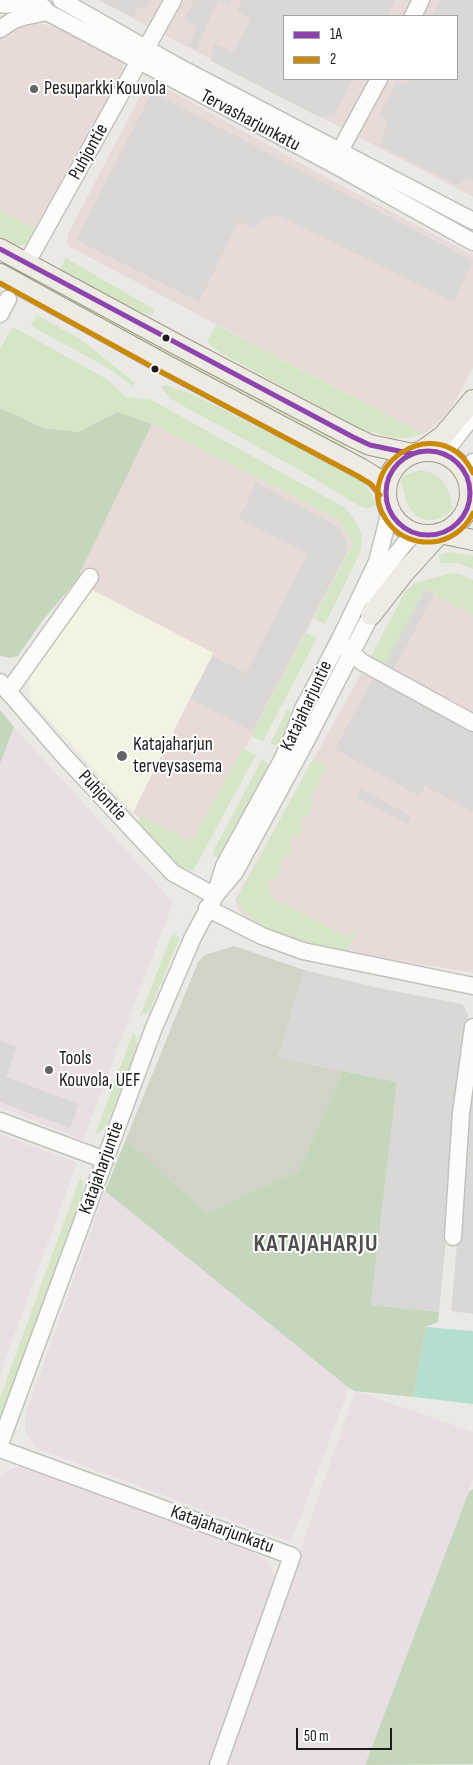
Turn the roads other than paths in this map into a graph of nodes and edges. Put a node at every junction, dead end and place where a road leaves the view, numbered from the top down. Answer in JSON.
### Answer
{"nodes":[{"id":1,"x":26,"y":0,"type":"edge"},
{"id":2,"x":61,"y":0,"type":"edge"},
{"id":3,"x":173,"y":0,"type":"edge"},
{"id":4,"x":421,"y":0,"type":"edge"},
{"id":5,"x":2,"y":7,"type":"edge"},
{"id":6,"x":47,"y":12,"type":"junction"},
{"id":7,"x":413,"y":15,"type":"edge"},
{"id":8,"x":0,"y":29,"type":"edge"},
{"id":9,"x":144,"y":55,"type":"junction"},
{"id":10,"x":378,"y":80,"type":"edge"},
{"id":11,"x":337,"y":158,"type":"junction"},
{"id":12,"x":473,"y":221,"type":"edge"},
{"id":13,"x":473,"y":242,"type":"edge"},
{"id":14,"x":0,"y":249,"type":"edge"},
{"id":15,"x":31,"y":256,"type":"dead end"},
{"id":16,"x":0,"y":274,"type":"edge"},
{"id":17,"x":8,"y":299,"type":"dead end"},
{"id":18,"x":0,"y":314,"type":"edge"},
{"id":19,"x":473,"y":400,"type":"edge"},
{"id":20,"x":473,"y":409,"type":"edge"},
{"id":21,"x":418,"y":453,"type":"junction"},
{"id":22,"x":443,"y":454,"type":"junction"},
{"id":23,"x":473,"y":462,"type":"edge"},
{"id":24,"x":386,"y":490,"type":"junction"},
{"id":25,"x":470,"y":495,"type":"edge"},
{"id":26,"x":390,"y":511,"type":"junction"},
{"id":27,"x":416,"y":533,"type":"junction"},
{"id":28,"x":440,"y":533,"type":"junction"},
{"id":29,"x":473,"y":540,"type":"edge"},
{"id":30,"x":90,"y":577,"type":"dead end"},
{"id":31,"x":371,"y":615,"type":"junction"},
{"id":32,"x":338,"y":641,"type":"junction"},
{"id":33,"x":352,"y":653,"type":"junction"},
{"id":34,"x":4,"y":687,"type":"edge"},
{"id":35,"x":473,"y":723,"type":"edge"},
{"id":36,"x":211,"y":902,"type":"junction"},
{"id":37,"x":473,"y":986,"type":"edge"},
{"id":38,"x":473,"y":1027,"type":"edge"},
{"id":39,"x":0,"y":1121,"type":"edge"},
{"id":40,"x":105,"y":1160,"type":"junction"},
{"id":41,"x":453,"y":1237,"type":"dead end"},
{"id":42,"x":0,"y":1444,"type":"edge"},
{"id":43,"x":0,"y":1449,"type":"edge"},
{"id":44,"x":218,"y":1765,"type":"edge"}],
"edges":[{"from":1,"to":5,"type":"street"},
{"from":1,"to":6,"type":"street","name":"Tervasharjunkatu"},
{"from":2,"to":9,"type":"street","name":"Tervasharjunkatu"},
{"from":3,"to":9,"type":"street","name":"Puhjontie"},
{"from":4,"to":7,"type":"street"},
{"from":6,"to":8,"type":"street"},
{"from":6,"to":9,"type":"street","name":"Tervasharjunkatu"},
{"from":9,"to":11,"type":"street","name":"Tervasharjunkatu"},
{"from":9,"to":15,"type":"street","name":"Puhjontie"},
{"from":10,"to":11,"type":"street"},
{"from":11,"to":12,"type":"street","name":"Tervasharjunkatu"},
{"from":11,"to":13,"type":"street","name":"Tervasharjunkatu"},
{"from":14,"to":21,"type":"main road"},
{"from":16,"to":24,"type":"main road"},
{"from":17,"to":18,"type":"street"},
{"from":19,"to":21,"type":"main road"},
{"from":20,"to":22,"type":"street"},
{"from":21,"to":22,"type":"main road"},
{"from":21,"to":24,"type":"main road"},
{"from":22,"to":25,"type":"main road"},
{"from":23,"to":25,"type":"street"},
{"from":24,"to":26,"type":"main road"},
{"from":25,"to":28,"type":"main road"},
{"from":26,"to":27,"type":"main road"},
{"from":26,"to":32,"type":"street","name":"Katajaharjuntie"},
{"from":27,"to":28,"type":"main road"},
{"from":27,"to":31,"type":"street","name":"Katajaharjuntie"},
{"from":28,"to":29,"type":"main road"},
{"from":28,"to":31,"type":"main road"},
{"from":30,"to":34,"type":"street"},
{"from":31,"to":33,"type":"street","name":"Katajaharjuntie"},
{"from":32,"to":33,"type":"street"},
{"from":32,"to":36,"type":"street","name":"Katajaharjuntie"},
{"from":33,"to":35,"type":"street"},
{"from":33,"to":36,"type":"street","name":"Katajaharjuntie"},
{"from":34,"to":36,"type":"street","name":"Puhjontie"},
{"from":36,"to":37,"type":"street","name":"Puhjontie"},
{"from":36,"to":40,"type":"street","name":"Katajaharjuntie"},
{"from":38,"to":41,"type":"street"},
{"from":39,"to":40,"type":"street"},
{"from":40,"to":42,"type":"street","name":"Katajaharjuntie"},
{"from":43,"to":44,"type":"street","name":"Katajaharjunkatu"}]}
